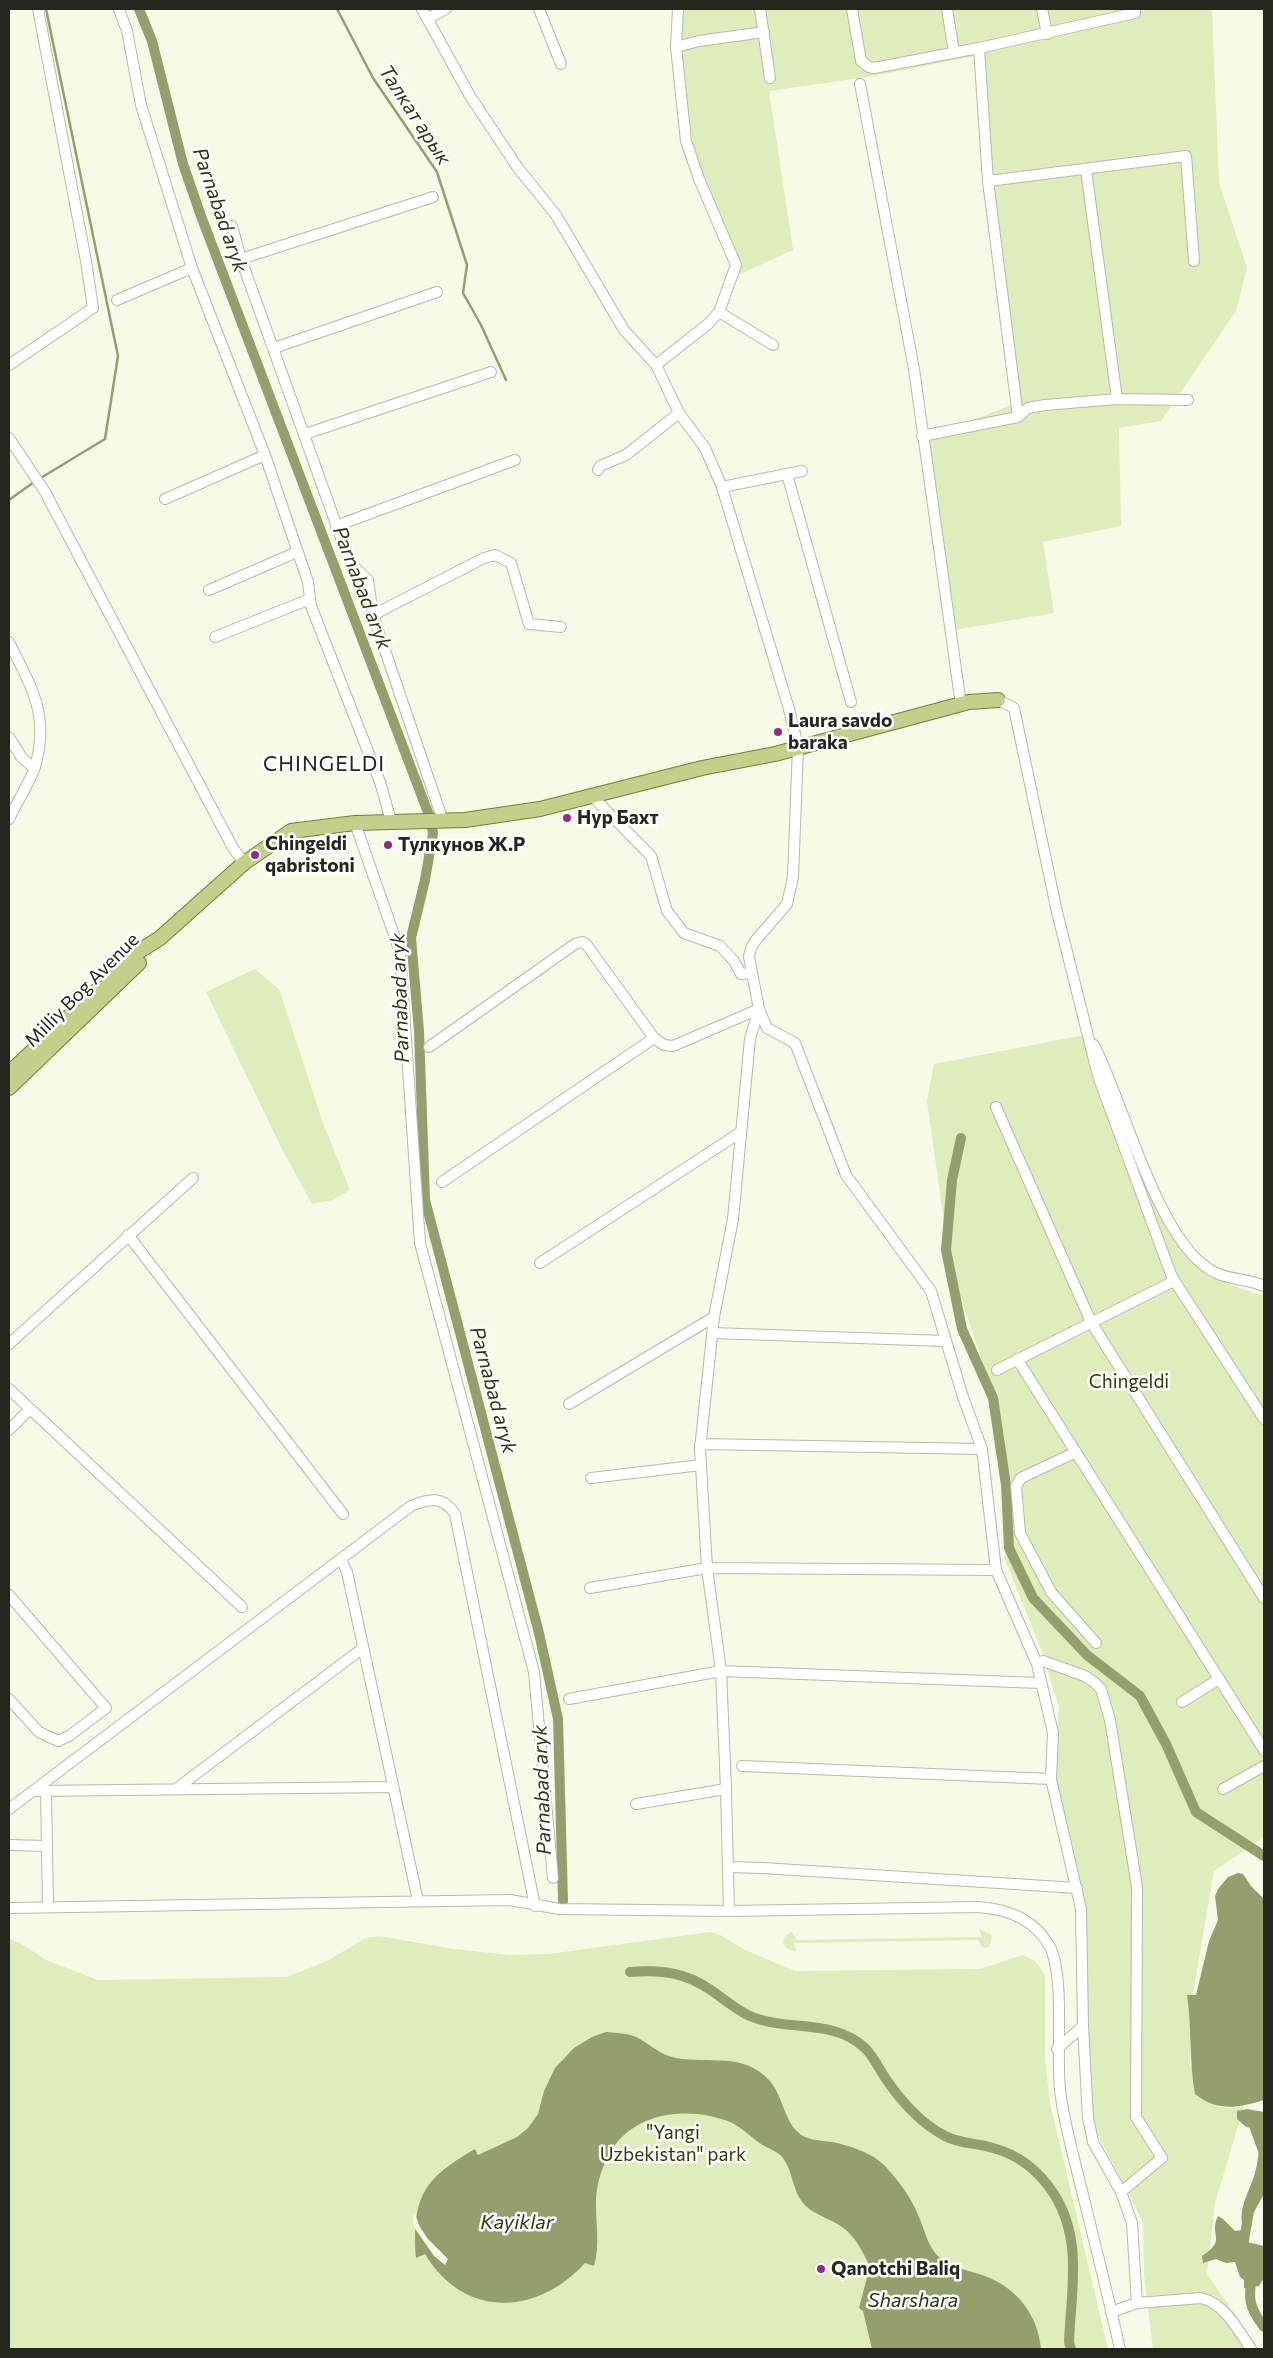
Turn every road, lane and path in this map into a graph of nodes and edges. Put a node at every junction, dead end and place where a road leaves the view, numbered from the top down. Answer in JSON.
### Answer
{"nodes":[{"id":1,"x":38,"y":9,"type":"edge"},
{"id":2,"x":119,"y":9,"type":"edge"},
{"id":3,"x":422,"y":9,"type":"edge"},
{"id":4,"x":446,"y":9,"type":"edge"},
{"id":5,"x":539,"y":9,"type":"edge"},
{"id":6,"x":678,"y":9,"type":"edge"},
{"id":7,"x":760,"y":9,"type":"edge"},
{"id":8,"x":852,"y":9,"type":"edge"},
{"id":9,"x":947,"y":9,"type":"edge"},
{"id":10,"x":1042,"y":9,"type":"edge"},
{"id":11,"x":1134,"y":9,"type":"edge"},
{"id":12,"x":427,"y":18,"type":"junction"},
{"id":13,"x":764,"y":32,"type":"junction"},
{"id":14,"x":1048,"y":34,"type":"junction"},
{"id":15,"x":676,"y":47,"type":"junction"},
{"id":16,"x":979,"y":48,"type":"junction"},
{"id":17,"x":954,"y":52,"type":"junction"},
{"id":18,"x":561,"y":64,"type":"dead end"},
{"id":19,"x":770,"y":78,"type":"dead end"},
{"id":20,"x":860,"y":84,"type":"dead end"},
{"id":21,"x":1086,"y":170,"type":"junction"},
{"id":22,"x":988,"y":182,"type":"junction"},
{"id":23,"x":433,"y":197,"type":"dead end"},
{"id":24,"x":232,"y":226,"type":"dead end"},
{"id":25,"x":241,"y":259,"type":"junction"},
{"id":26,"x":1194,"y":261,"type":"dead end"},
{"id":27,"x":192,"y":268,"type":"junction"},
{"id":28,"x":437,"y":292,"type":"dead end"},
{"id":29,"x":117,"y":300,"type":"dead end"},
{"id":30,"x":719,"y":312,"type":"junction"},
{"id":31,"x":773,"y":345,"type":"dead end"},
{"id":32,"x":274,"y":348,"type":"junction"},
{"id":33,"x":9,"y":365,"type":"edge"},
{"id":34,"x":656,"y":365,"type":"junction"},
{"id":35,"x":491,"y":372,"type":"dead end"},
{"id":36,"x":1117,"y":399,"type":"junction"},
{"id":37,"x":1188,"y":400,"type":"dead end"},
{"id":38,"x":679,"y":413,"type":"junction"},
{"id":39,"x":1018,"y":417,"type":"junction"},
{"id":40,"x":305,"y":434,"type":"junction"},
{"id":41,"x":922,"y":436,"type":"junction"},
{"id":42,"x":9,"y":438,"type":"edge"},
{"id":43,"x":265,"y":455,"type":"junction"},
{"id":44,"x":515,"y":460,"type":"dead end"},
{"id":45,"x":598,"y":470,"type":"dead end"},
{"id":46,"x":802,"y":471,"type":"dead end"},
{"id":47,"x":788,"y":474,"type":"junction"},
{"id":48,"x":722,"y":487,"type":"junction"},
{"id":49,"x":164,"y":499,"type":"dead end"},
{"id":50,"x":336,"y":526,"type":"junction"},
{"id":51,"x":297,"y":552,"type":"junction"},
{"id":52,"x":209,"y":590,"type":"dead end"},
{"id":53,"x":310,"y":599,"type":"junction"},
{"id":54,"x":373,"y":615,"type":"junction"},
{"id":55,"x":560,"y":627,"type":"dead end"},
{"id":56,"x":215,"y":637,"type":"dead end"},
{"id":57,"x":9,"y":642,"type":"edge"},
{"id":58,"x":998,"y":700,"type":"joint"},
{"id":59,"x":851,"y":702,"type":"dead end"},
{"id":60,"x":961,"y":705,"type":"junction"},
{"id":61,"x":9,"y":736,"type":"edge"},
{"id":62,"x":798,"y":747,"type":"junction"},
{"id":63,"x":34,"y":768,"type":"junction"},
{"id":64,"x":592,"y":796,"type":"junction"},
{"id":65,"x":9,"y":819,"type":"edge"},
{"id":66,"x":443,"y":820,"type":"junction"},
{"id":67,"x":391,"y":821,"type":"junction"},
{"id":68,"x":355,"y":822,"type":"junction"},
{"id":69,"x":250,"y":859,"type":"junction"},
{"id":70,"x":160,"y":938,"type":"junction"},
{"id":71,"x":752,"y":974,"type":"junction"},
{"id":72,"x":759,"y":1009,"type":"junction"},
{"id":73,"x":1085,"y":1028,"type":"junction"},
{"id":74,"x":654,"y":1038,"type":"junction"},
{"id":75,"x":429,"y":1046,"type":"dead end"},
{"id":76,"x":9,"y":1073,"type":"edge"},
{"id":77,"x":9,"y":1088,"type":"edge"},
{"id":78,"x":996,"y":1107,"type":"dead end"},
{"id":79,"x":742,"y":1132,"type":"junction"},
{"id":80,"x":193,"y":1178,"type":"dead end"},
{"id":81,"x":442,"y":1182,"type":"dead end"},
{"id":82,"x":128,"y":1235,"type":"junction"},
{"id":83,"x":540,"y":1263,"type":"dead end"},
{"id":84,"x":1174,"y":1281,"type":"junction"},
{"id":85,"x":1264,"y":1286,"type":"edge"},
{"id":86,"x":714,"y":1317,"type":"junction"},
{"id":87,"x":1091,"y":1322,"type":"junction"},
{"id":88,"x":712,"y":1333,"type":"junction"},
{"id":89,"x":946,"y":1341,"type":"junction"},
{"id":90,"x":9,"y":1344,"type":"edge"},
{"id":91,"x":1017,"y":1359,"type":"junction"},
{"id":92,"x":996,"y":1370,"type":"dead end"},
{"id":93,"x":9,"y":1389,"type":"edge"},
{"id":94,"x":568,"y":1404,"type":"dead end"},
{"id":95,"x":30,"y":1409,"type":"junction"},
{"id":96,"x":1264,"y":1419,"type":"edge"},
{"id":97,"x":9,"y":1430,"type":"edge"},
{"id":98,"x":700,"y":1444,"type":"junction"},
{"id":99,"x":982,"y":1449,"type":"junction"},
{"id":100,"x":1076,"y":1452,"type":"junction"},
{"id":101,"x":701,"y":1465,"type":"junction"},
{"id":102,"x":591,"y":1478,"type":"dead end"},
{"id":103,"x":342,"y":1514,"type":"dead end"},
{"id":104,"x":341,"y":1558,"type":"junction"},
{"id":105,"x":708,"y":1568,"type":"junction"},
{"id":106,"x":996,"y":1570,"type":"junction"},
{"id":107,"x":590,"y":1588,"type":"dead end"},
{"id":108,"x":9,"y":1595,"type":"edge"},
{"id":109,"x":1264,"y":1598,"type":"edge"},
{"id":110,"x":242,"y":1606,"type":"dead end"},
{"id":111,"x":1096,"y":1643,"type":"dead end"},
{"id":112,"x":363,"y":1648,"type":"junction"},
{"id":113,"x":1036,"y":1664,"type":"junction"},
{"id":114,"x":721,"y":1671,"type":"junction"},
{"id":115,"x":1219,"y":1679,"type":"junction"},
{"id":116,"x":1040,"y":1683,"type":"junction"},
{"id":117,"x":9,"y":1699,"type":"edge"},
{"id":118,"x":569,"y":1699,"type":"dead end"},
{"id":119,"x":1182,"y":1702,"type":"dead end"},
{"id":120,"x":1264,"y":1750,"type":"edge"},
{"id":121,"x":742,"y":1766,"type":"dead end"},
{"id":122,"x":1264,"y":1766,"type":"edge"},
{"id":123,"x":1052,"y":1779,"type":"junction"},
{"id":124,"x":393,"y":1787,"type":"junction"},
{"id":125,"x":176,"y":1789,"type":"junction"},
{"id":126,"x":726,"y":1789,"type":"junction"},
{"id":127,"x":1223,"y":1789,"type":"dead end"},
{"id":128,"x":32,"y":1791,"type":"junction"},
{"id":129,"x":46,"y":1791,"type":"junction"},
{"id":130,"x":636,"y":1804,"type":"dead end"},
{"id":131,"x":9,"y":1809,"type":"edge"},
{"id":132,"x":9,"y":1846,"type":"edge"},
{"id":133,"x":46,"y":1846,"type":"junction"},
{"id":134,"x":728,"y":1867,"type":"junction"},
{"id":135,"x":553,"y":1878,"type":"dead end"},
{"id":136,"x":1078,"y":1888,"type":"junction"},
{"id":137,"x":418,"y":1901,"type":"junction"},
{"id":138,"x":535,"y":1906,"type":"junction"},
{"id":139,"x":48,"y":1907,"type":"junction"},
{"id":140,"x":9,"y":1908,"type":"edge"},
{"id":141,"x":729,"y":1910,"type":"junction"},
{"id":142,"x":1083,"y":2026,"type":"junction"},
{"id":143,"x":1057,"y":2049,"type":"junction"},
{"id":144,"x":1120,"y":2192,"type":"junction"},
{"id":145,"x":1137,"y":2303,"type":"junction"},
{"id":146,"x":1111,"y":2312,"type":"junction"},
{"id":147,"x":1120,"y":2349,"type":"edge"},
{"id":148,"x":1252,"y":2349,"type":"edge"}],
"edges":[{"from":1,"to":33,"type":"street"},
{"from":2,"to":27,"type":"street"},
{"from":3,"to":12,"type":"street"},
{"from":4,"to":12,"type":"street"},
{"from":5,"to":18,"type":"street"},
{"from":6,"to":15,"type":"street"},
{"from":7,"to":13,"type":"street"},
{"from":8,"to":17,"type":"street"},
{"from":9,"to":17,"type":"street"},
{"from":10,"to":14,"type":"street"},
{"from":11,"to":14,"type":"street"},
{"from":12,"to":34,"type":"street"},
{"from":13,"to":15,"type":"street"},
{"from":13,"to":19,"type":"street"},
{"from":14,"to":16,"type":"street"},
{"from":15,"to":30,"type":"street"},
{"from":16,"to":17,"type":"street"},
{"from":16,"to":22,"type":"street"},
{"from":20,"to":41,"type":"street"},
{"from":21,"to":22,"type":"street"},
{"from":21,"to":26,"type":"street"},
{"from":21,"to":36,"type":"street"},
{"from":22,"to":39,"type":"street"},
{"from":23,"to":25,"type":"street"},
{"from":24,"to":25,"type":"street"},
{"from":25,"to":32,"type":"street"},
{"from":27,"to":29,"type":"street"},
{"from":27,"to":43,"type":"street"},
{"from":28,"to":32,"type":"street"},
{"from":30,"to":31,"type":"street"},
{"from":30,"to":34,"type":"street"},
{"from":32,"to":40,"type":"street"},
{"from":34,"to":38,"type":"street"},
{"from":35,"to":40,"type":"street"},
{"from":36,"to":37,"type":"street"},
{"from":36,"to":39,"type":"street"},
{"from":38,"to":45,"type":"street"},
{"from":38,"to":48,"type":"street"},
{"from":39,"to":41,"type":"street"},
{"from":40,"to":50,"type":"street"},
{"from":41,"to":60,"type":"street"},
{"from":42,"to":69,"type":"street"},
{"from":43,"to":49,"type":"street"},
{"from":43,"to":51,"type":"street"},
{"from":44,"to":50,"type":"street"},
{"from":46,"to":47,"type":"street"},
{"from":47,"to":48,"type":"street"},
{"from":47,"to":59,"type":"street"},
{"from":48,"to":62,"type":"street"},
{"from":50,"to":54,"type":"street"},
{"from":51,"to":52,"type":"street"},
{"from":51,"to":53,"type":"street"},
{"from":53,"to":56,"type":"street"},
{"from":53,"to":67,"type":"street"},
{"from":54,"to":55,"type":"street"},
{"from":54,"to":66,"type":"street"},
{"from":57,"to":63,"type":"street"},
{"from":58,"to":60,"type":"main road","name":"Milliy Bog Avenue"},
{"from":58,"to":73,"type":"street"},
{"from":60,"to":62,"type":"main road","name":"Milliy Bog Avenue"},
{"from":61,"to":63,"type":"street"},
{"from":62,"to":64,"type":"main road","name":"Milliy Bog Avenue"},
{"from":62,"to":71,"type":"street"},
{"from":63,"to":65,"type":"street"},
{"from":64,"to":66,"type":"main road","name":"Milliy Bog Avenue"},
{"from":64,"to":71,"type":"street"},
{"from":66,"to":67,"type":"main road","name":"Milliy Bog Avenue"},
{"from":67,"to":68,"type":"main road","name":"Milliy Bog Avenue"},
{"from":68,"to":69,"type":"main road","name":"Milliy Bog Avenue"},
{"from":68,"to":135,"type":"street"},
{"from":69,"to":70,"type":"main road","name":"Milliy Bog Avenue"},
{"from":70,"to":76,"type":"main road","name":"Milliy Bog Avenue"},
{"from":70,"to":77,"type":"main road","name":"Milliy Bog Avenue"},
{"from":71,"to":72,"type":"street"},
{"from":72,"to":74,"type":"street"},
{"from":72,"to":79,"type":"street"},
{"from":72,"to":89,"type":"street"},
{"from":73,"to":84,"type":"street"},
{"from":73,"to":85,"type":"street"},
{"from":74,"to":75,"type":"street"},
{"from":74,"to":81,"type":"street"},
{"from":78,"to":87,"type":"street"},
{"from":79,"to":83,"type":"street"},
{"from":79,"to":86,"type":"street"},
{"from":80,"to":82,"type":"street"},
{"from":82,"to":90,"type":"street"},
{"from":82,"to":103,"type":"street"},
{"from":84,"to":87,"type":"street"},
{"from":84,"to":96,"type":"street"},
{"from":86,"to":88,"type":"street"},
{"from":86,"to":94,"type":"street"},
{"from":87,"to":91,"type":"street"},
{"from":87,"to":109,"type":"street"},
{"from":88,"to":89,"type":"street"},
{"from":88,"to":98,"type":"street"},
{"from":89,"to":99,"type":"street"},
{"from":91,"to":92,"type":"street"},
{"from":91,"to":100,"type":"street"},
{"from":93,"to":95,"type":"street"},
{"from":95,"to":97,"type":"street"},
{"from":95,"to":110,"type":"street"},
{"from":98,"to":99,"type":"street"},
{"from":98,"to":101,"type":"street"},
{"from":99,"to":106,"type":"street"},
{"from":100,"to":111,"type":"street"},
{"from":100,"to":115,"type":"street"},
{"from":101,"to":102,"type":"street"},
{"from":101,"to":105,"type":"street"},
{"from":104,"to":112,"type":"street"},
{"from":104,"to":128,"type":"street"},
{"from":104,"to":138,"type":"street"},
{"from":105,"to":106,"type":"street"},
{"from":105,"to":107,"type":"street"},
{"from":105,"to":114,"type":"street"},
{"from":106,"to":113,"type":"street"},
{"from":108,"to":117,"type":"street"},
{"from":112,"to":124,"type":"street"},
{"from":112,"to":125,"type":"street"},
{"from":113,"to":116,"type":"street"},
{"from":113,"to":144,"type":"street"},
{"from":114,"to":116,"type":"street"},
{"from":114,"to":118,"type":"street"},
{"from":114,"to":126,"type":"street"},
{"from":115,"to":119,"type":"street"},
{"from":115,"to":120,"type":"street"},
{"from":116,"to":123,"type":"street"},
{"from":121,"to":123,"type":"street"},
{"from":122,"to":127,"type":"street"},
{"from":123,"to":136,"type":"street"},
{"from":124,"to":125,"type":"street"},
{"from":124,"to":137,"type":"street"},
{"from":125,"to":129,"type":"street"},
{"from":126,"to":130,"type":"street"},
{"from":126,"to":134,"type":"street"},
{"from":128,"to":129,"type":"street"},
{"from":128,"to":131,"type":"street"},
{"from":129,"to":133,"type":"street"},
{"from":132,"to":133,"type":"street"},
{"from":133,"to":139,"type":"street"},
{"from":134,"to":136,"type":"street"},
{"from":134,"to":141,"type":"street"},
{"from":136,"to":142,"type":"street"},
{"from":137,"to":138,"type":"street"},
{"from":137,"to":139,"type":"street"},
{"from":138,"to":141,"type":"street"},
{"from":139,"to":140,"type":"street"},
{"from":141,"to":143,"type":"street"},
{"from":142,"to":143,"type":"street"},
{"from":142,"to":144,"type":"street"},
{"from":143,"to":146,"type":"street"},
{"from":144,"to":145,"type":"street"},
{"from":145,"to":146,"type":"street"},
{"from":145,"to":148,"type":"street"},
{"from":146,"to":147,"type":"street"}]}
